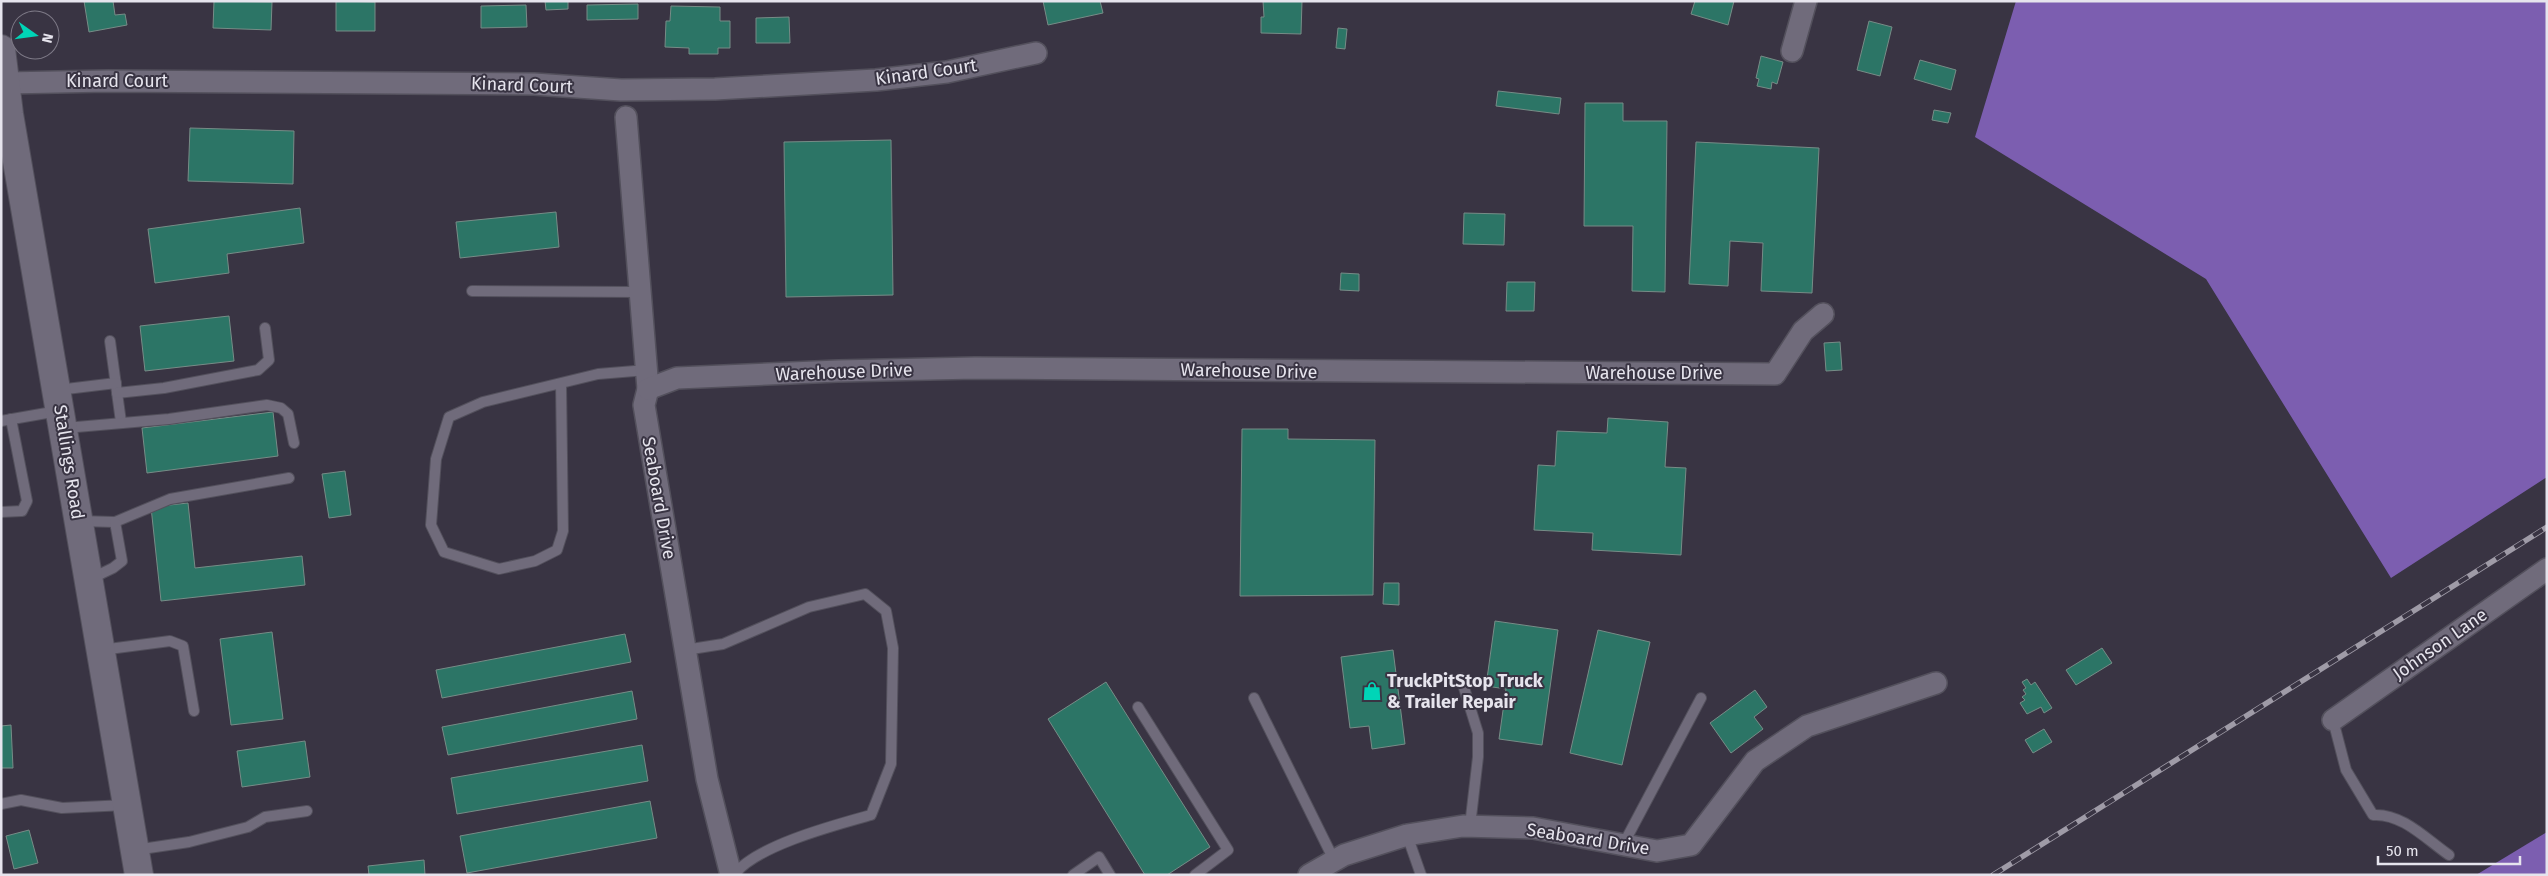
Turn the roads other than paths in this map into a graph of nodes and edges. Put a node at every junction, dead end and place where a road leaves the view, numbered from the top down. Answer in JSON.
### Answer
{"nodes":[{"id":1,"x":1806,"y":1,"type":"edge"},
{"id":2,"x":1,"y":50,"type":"edge"},
{"id":3,"x":1792,"y":51,"type":"dead end"},
{"id":4,"x":1036,"y":53,"type":"dead end"},
{"id":5,"x":6,"y":83,"type":"junction"},
{"id":6,"x":626,"y":117,"type":"dead end"},
{"id":7,"x":472,"y":291,"type":"dead end"},
{"id":8,"x":639,"y":292,"type":"junction"},
{"id":9,"x":1823,"y":314,"type":"dead end"},
{"id":10,"x":265,"y":328,"type":"dead end"},
{"id":11,"x":110,"y":341,"type":"dead end"},
{"id":12,"x":647,"y":379,"type":"junction"},
{"id":13,"x":561,"y":383,"type":"junction"},
{"id":14,"x":117,"y":388,"type":"junction"},
{"id":15,"x":61,"y":410,"type":"junction"},
{"id":16,"x":6,"y":420,"type":"edge"},
{"id":17,"x":121,"y":422,"type":"junction"},
{"id":18,"x":294,"y":443,"type":"dead end"},
{"id":19,"x":288,"y":478,"type":"dead end"},
{"id":20,"x":1,"y":512,"type":"edge"},
{"id":21,"x":79,"y":521,"type":"junction"},
{"id":22,"x":115,"y":522,"type":"junction"},
{"id":23,"x":2547,"y":569,"type":"edge"},
{"id":24,"x":88,"y":580,"type":"junction"},
{"id":25,"x":100,"y":650,"type":"junction"},
{"id":26,"x":685,"y":650,"type":"junction"},
{"id":27,"x":1461,"y":678,"type":"dead end"},
{"id":28,"x":1936,"y":683,"type":"dead end"},
{"id":29,"x":1254,"y":698,"type":"dead end"},
{"id":30,"x":1701,"y":698,"type":"dead end"},
{"id":31,"x":1138,"y":707,"type":"dead end"},
{"id":32,"x":194,"y":711,"type":"dead end"},
{"id":33,"x":2333,"y":720,"type":"joint"},
{"id":34,"x":1,"y":804,"type":"edge"},
{"id":35,"x":126,"y":804,"type":"junction"},
{"id":36,"x":307,"y":811,"type":"dead end"},
{"id":37,"x":1470,"y":826,"type":"junction"},
{"id":38,"x":1407,"y":835,"type":"junction"},
{"id":39,"x":1623,"y":845,"type":"junction"},
{"id":40,"x":2449,"y":855,"type":"dead end"},
{"id":41,"x":1334,"y":860,"type":"junction"},
{"id":42,"x":136,"y":862,"type":"edge"},
{"id":43,"x":732,"y":875,"type":"edge"},
{"id":44,"x":1073,"y":875,"type":"edge"},
{"id":45,"x":1110,"y":875,"type":"edge"},
{"id":46,"x":1195,"y":875,"type":"edge"},
{"id":47,"x":1309,"y":875,"type":"edge"},
{"id":48,"x":1421,"y":875,"type":"edge"}],
"edges":[{"from":1,"to":3,"type":"street"},
{"from":2,"to":5,"type":"main road","name":"Stallings Road"},
{"from":4,"to":5,"type":"street","name":"Kinard Court"},
{"from":5,"to":15,"type":"main road","name":"Stallings Road"},
{"from":6,"to":8,"type":"street","name":"Seaboard Drive"},
{"from":7,"to":8,"type":"lane"},
{"from":8,"to":12,"type":"street","name":"Seaboard Drive"},
{"from":9,"to":12,"type":"street","name":"Warehouse Drive"},
{"from":10,"to":14,"type":"lane"},
{"from":11,"to":14,"type":"lane"},
{"from":12,"to":13,"type":"lane"},
{"from":12,"to":26,"type":"street","name":"Seaboard Drive"},
{"from":13,"to":13,"type":"lane"},
{"from":14,"to":15,"type":"lane"},
{"from":14,"to":17,"type":"lane"},
{"from":15,"to":16,"type":"lane"},
{"from":15,"to":17,"type":"lane"},
{"from":15,"to":21,"type":"main road","name":"Stallings Road"},
{"from":16,"to":20,"type":"lane"},
{"from":17,"to":18,"type":"lane"},
{"from":19,"to":22,"type":"lane"},
{"from":21,"to":22,"type":"lane"},
{"from":21,"to":24,"type":"main road","name":"Stallings Road"},
{"from":22,"to":24,"type":"lane"},
{"from":23,"to":33,"type":"street","name":"Johnson Lane"},
{"from":24,"to":25,"type":"main road","name":"Stallings Road"},
{"from":25,"to":32,"type":"lane"},
{"from":25,"to":35,"type":"main road","name":"Stallings Road"},
{"from":26,"to":43,"type":"street","name":"Seaboard Drive"},
{"from":26,"to":43,"type":"lane"},
{"from":27,"to":37,"type":"lane"},
{"from":28,"to":39,"type":"street","name":"Seaboard Drive"},
{"from":29,"to":41,"type":"lane"},
{"from":30,"to":39,"type":"lane"},
{"from":31,"to":46,"type":"lane"},
{"from":33,"to":40,"type":"lane"},
{"from":34,"to":35,"type":"lane"},
{"from":35,"to":42,"type":"main road","name":"Stallings Road"},
{"from":36,"to":42,"type":"lane"},
{"from":37,"to":38,"type":"street","name":"Seaboard Drive"},
{"from":37,"to":39,"type":"street","name":"Seaboard Drive"},
{"from":38,"to":41,"type":"street","name":"Seaboard Drive"},
{"from":38,"to":48,"type":"lane"},
{"from":41,"to":47,"type":"street","name":"Seaboard Drive"},
{"from":44,"to":45,"type":"lane"}]}
